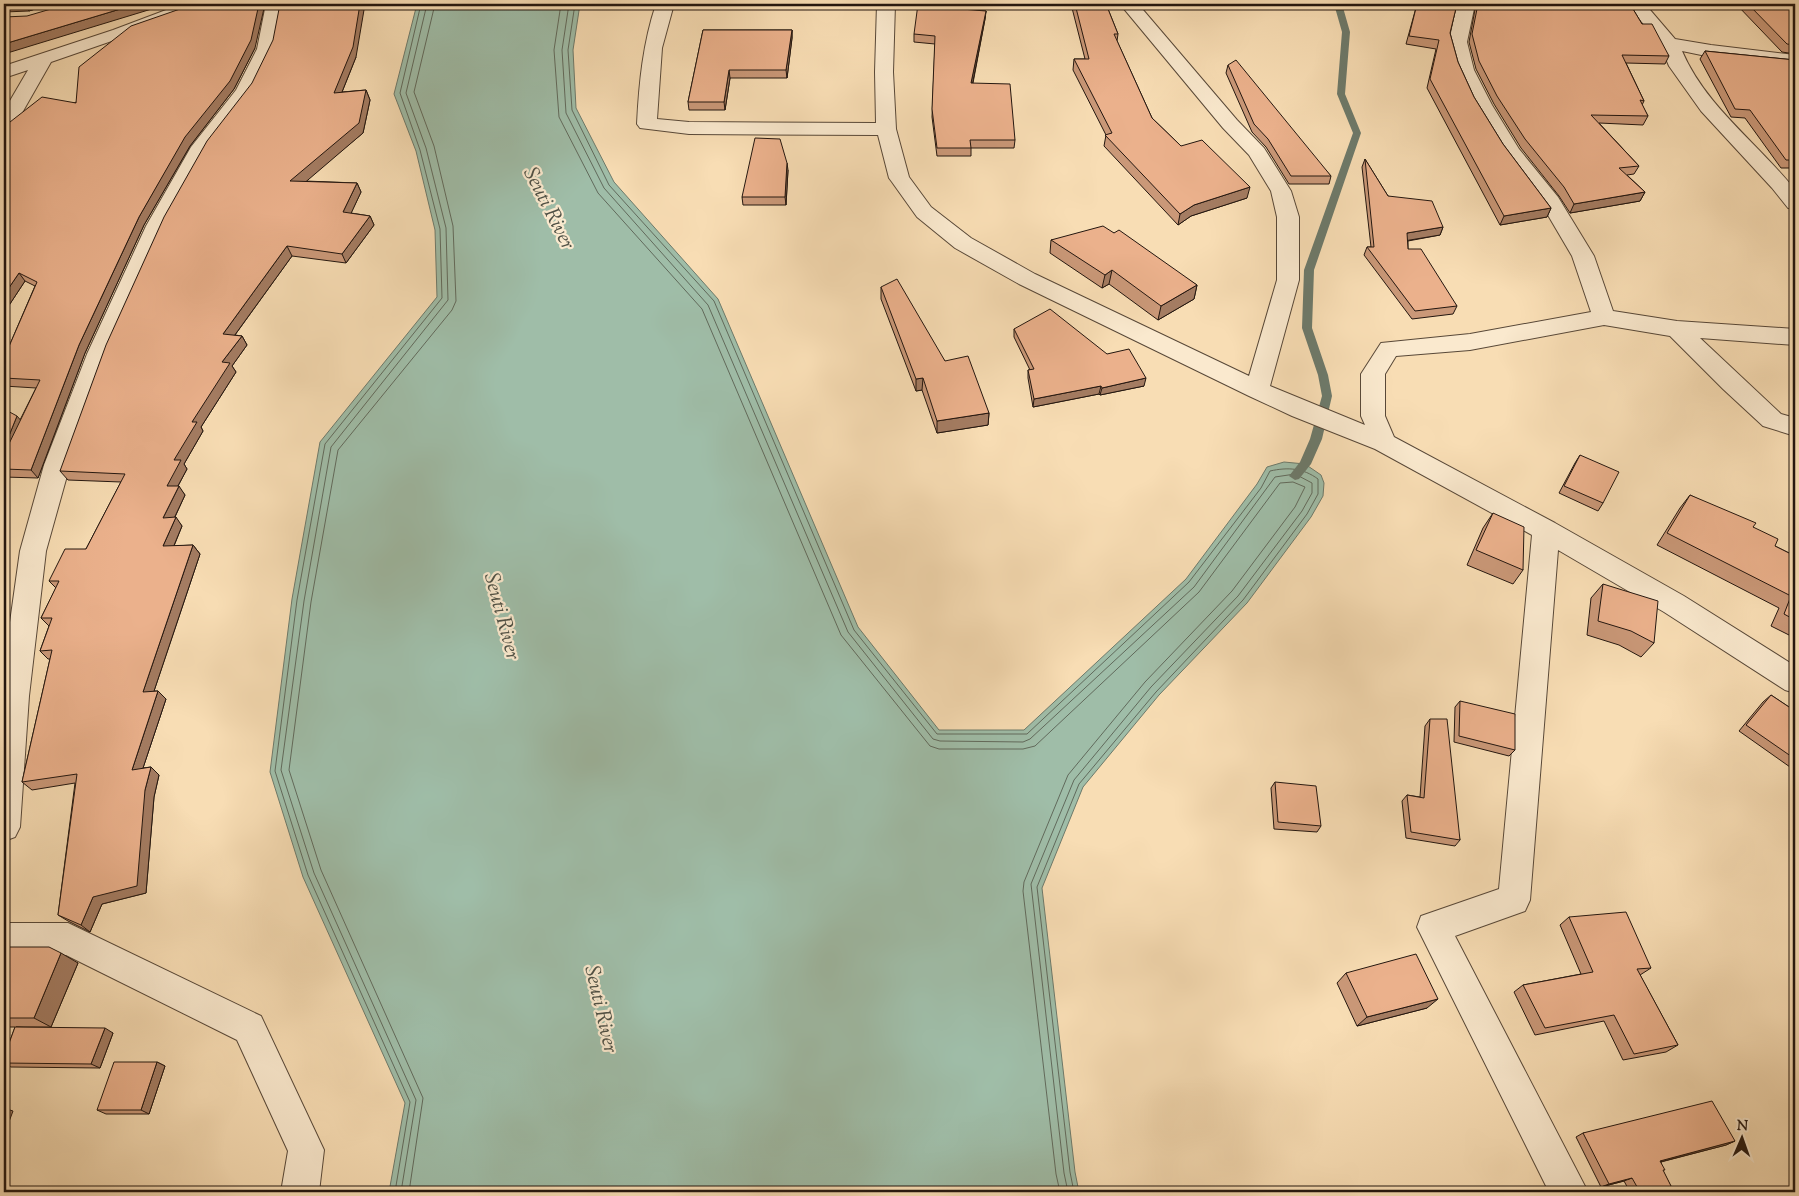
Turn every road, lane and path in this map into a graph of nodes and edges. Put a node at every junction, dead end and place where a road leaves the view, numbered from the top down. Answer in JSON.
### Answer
{"nodes":[{"id":1,"x":222,"y":4,"type":"edge"},
{"id":2,"x":276,"y":4,"type":"edge"},
{"id":3,"x":665,"y":4,"type":"edge"},
{"id":4,"x":886,"y":4,"type":"edge"},
{"id":5,"x":1129,"y":4,"type":"edge"},
{"id":6,"x":1466,"y":4,"type":"edge"},
{"id":7,"x":1636,"y":4,"type":"edge"},
{"id":8,"x":180,"y":7,"type":"edge"},
{"id":9,"x":1668,"y":43,"type":"junction"},
{"id":10,"x":44,"y":59,"type":"junction"},
{"id":11,"x":1795,"y":61,"type":"edge"},
{"id":12,"x":4,"y":72,"type":"edge"},
{"id":13,"x":4,"y":127,"type":"edge"},
{"id":14,"x":886,"y":129,"type":"junction"},
{"id":15,"x":1795,"y":204,"type":"edge"},
{"id":16,"x":1604,"y":317,"type":"junction"},
{"id":17,"x":1677,"y":329,"type":"junction"},
{"id":18,"x":1795,"y":337,"type":"edge"},
{"id":19,"x":1257,"y":390,"type":"junction"},
{"id":20,"x":1795,"y":427,"type":"edge"},
{"id":21,"x":1384,"y":442,"type":"junction"},
{"id":22,"x":1546,"y":530,"type":"junction"},
{"id":23,"x":1795,"y":681,"type":"edge"},
{"id":24,"x":4,"y":827,"type":"edge"},
{"id":25,"x":4,"y":939,"type":"edge"},
{"id":26,"x":300,"y":1192,"type":"edge"},
{"id":27,"x":1569,"y":1192,"type":"edge"}],
"edges":[{"from":1,"to":8,"type":"street"},
{"from":2,"to":24,"type":"street"},
{"from":3,"to":14,"type":"street"},
{"from":4,"to":14,"type":"street"},
{"from":5,"to":19,"type":"street"},
{"from":6,"to":16,"type":"street"},
{"from":7,"to":9,"type":"street"},
{"from":8,"to":10,"type":"street"},
{"from":9,"to":11,"type":"street"},
{"from":9,"to":15,"type":"street"},
{"from":10,"to":12,"type":"street"},
{"from":10,"to":13,"type":"street"},
{"from":14,"to":19,"type":"street"},
{"from":16,"to":17,"type":"street"},
{"from":16,"to":21,"type":"street"},
{"from":17,"to":18,"type":"street"},
{"from":17,"to":20,"type":"street"},
{"from":19,"to":21,"type":"street"},
{"from":21,"to":22,"type":"street"},
{"from":22,"to":23,"type":"street"},
{"from":22,"to":27,"type":"street"},
{"from":25,"to":26,"type":"street"}]}
